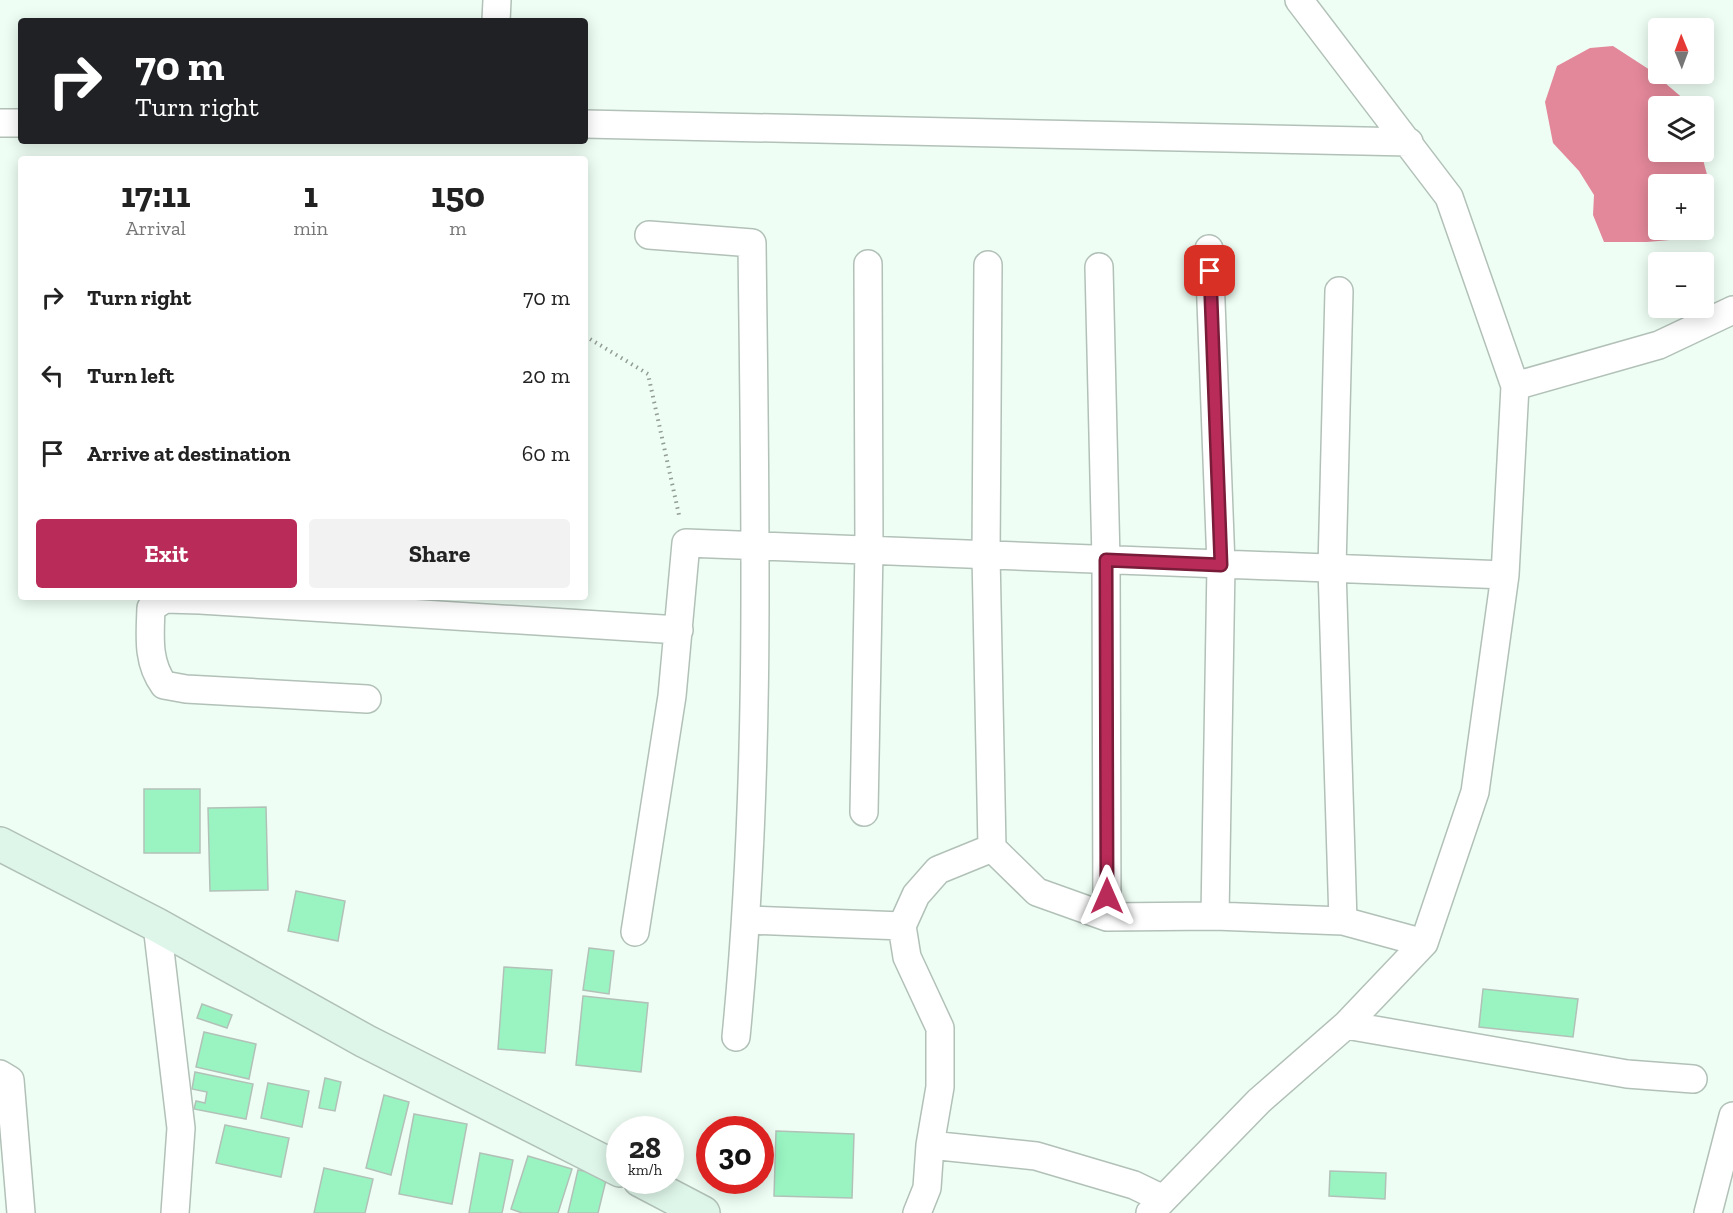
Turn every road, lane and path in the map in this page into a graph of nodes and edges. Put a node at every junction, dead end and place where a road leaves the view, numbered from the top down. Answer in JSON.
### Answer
{"nodes":[{"id":1,"x":497,"y":0,"type":"edge"},
{"id":2,"x":1299,"y":0,"type":"edge"},
{"id":3,"x":496,"y":18,"type":"edge"},
{"id":4,"x":0,"y":123,"type":"edge"},
{"id":5,"x":18,"y":123,"type":"edge"},
{"id":6,"x":588,"y":124,"type":"edge"},
{"id":7,"x":1409,"y":142,"type":"junction"},
{"id":8,"x":649,"y":235,"type":"dead end"},
{"id":9,"x":1209,"y":249,"type":"dead end"},
{"id":10,"x":868,"y":264,"type":"dead end"},
{"id":11,"x":987,"y":266,"type":"dead end"},
{"id":12,"x":1099,"y":267,"type":"dead end"},
{"id":13,"x":1339,"y":291,"type":"dead end"},
{"id":14,"x":1733,"y":310,"type":"edge"},
{"id":15,"x":588,"y":338,"type":"edge"},
{"id":16,"x":1515,"y":386,"type":"junction"},
{"id":17,"x":686,"y":543,"type":"junction"},
{"id":18,"x":756,"y":545,"type":"junction"},
{"id":19,"x":869,"y":550,"type":"junction"},
{"id":20,"x":986,"y":555,"type":"junction"},
{"id":21,"x":1106,"y":560,"type":"junction"},
{"id":22,"x":1221,"y":565,"type":"junction"},
{"id":23,"x":1332,"y":568,"type":"junction"},
{"id":24,"x":1505,"y":575,"type":"junction"},
{"id":25,"x":163,"y":600,"type":"edge"},
{"id":26,"x":200,"y":600,"type":"edge"},
{"id":27,"x":679,"y":630,"type":"junction"},
{"id":28,"x":367,"y":699,"type":"dead end"},
{"id":29,"x":864,"y":812,"type":"dead end"},
{"id":30,"x":0,"y":844,"type":"edge"},
{"id":31,"x":992,"y":848,"type":"junction"},
{"id":32,"x":1215,"y":916,"type":"junction"},
{"id":33,"x":1107,"y":917,"type":"junction"},
{"id":34,"x":747,"y":920,"type":"junction"},
{"id":35,"x":1343,"y":921,"type":"junction"},
{"id":36,"x":156,"y":925,"type":"junction"},
{"id":37,"x":902,"y":926,"type":"junction"},
{"id":38,"x":635,"y":932,"type":"dead end"},
{"id":39,"x":1424,"y":943,"type":"junction"},
{"id":40,"x":1346,"y":1025,"type":"junction"},
{"id":41,"x":736,"y":1037,"type":"dead end"},
{"id":42,"x":0,"y":1074,"type":"edge"},
{"id":43,"x":1693,"y":1079,"type":"dead end"},
{"id":44,"x":1733,"y":1116,"type":"edge"},
{"id":45,"x":930,"y":1145,"type":"junction"},
{"id":46,"x":606,"y":1163,"type":"edge"},
{"id":47,"x":667,"y":1194,"type":"edge"},
{"id":48,"x":1156,"y":1206,"type":"edge"},
{"id":49,"x":21,"y":1213,"type":"edge"},
{"id":50,"x":175,"y":1213,"type":"edge"},
{"id":51,"x":704,"y":1213,"type":"edge"},
{"id":52,"x":917,"y":1213,"type":"edge"},
{"id":53,"x":1708,"y":1213,"type":"edge"}],
"edges":[{"from":1,"to":3,"type":"street"},
{"from":2,"to":7,"type":"street"},
{"from":4,"to":5,"type":"street"},
{"from":6,"to":7,"type":"street"},
{"from":7,"to":16,"type":"street"},
{"from":8,"to":18,"type":"street"},
{"from":9,"to":22,"type":"street"},
{"from":10,"to":19,"type":"street"},
{"from":11,"to":20,"type":"street"},
{"from":12,"to":21,"type":"street"},
{"from":13,"to":23,"type":"street"},
{"from":14,"to":16,"type":"street"},
{"from":15,"to":17,"type":"path"},
{"from":16,"to":24,"type":"street"},
{"from":17,"to":18,"type":"street"},
{"from":17,"to":27,"type":"street"},
{"from":18,"to":19,"type":"street"},
{"from":18,"to":34,"type":"street"},
{"from":19,"to":20,"type":"street"},
{"from":19,"to":29,"type":"street"},
{"from":20,"to":21,"type":"street"},
{"from":20,"to":31,"type":"street"},
{"from":21,"to":22,"type":"street"},
{"from":21,"to":33,"type":"street"},
{"from":22,"to":23,"type":"street"},
{"from":22,"to":32,"type":"street"},
{"from":23,"to":24,"type":"street"},
{"from":23,"to":35,"type":"street"},
{"from":24,"to":39,"type":"street"},
{"from":25,"to":28,"type":"street"},
{"from":26,"to":27,"type":"street"},
{"from":27,"to":38,"type":"street"},
{"from":30,"to":36,"type":"street"},
{"from":31,"to":33,"type":"street"},
{"from":31,"to":37,"type":"street"},
{"from":32,"to":33,"type":"street"},
{"from":32,"to":35,"type":"street"},
{"from":34,"to":37,"type":"street"},
{"from":34,"to":41,"type":"street"},
{"from":35,"to":39,"type":"street"},
{"from":36,"to":46,"type":"street"},
{"from":36,"to":50,"type":"street"},
{"from":37,"to":45,"type":"street"},
{"from":39,"to":40,"type":"street"},
{"from":40,"to":43,"type":"street"},
{"from":40,"to":48,"type":"street"},
{"from":42,"to":49,"type":"street"},
{"from":44,"to":53,"type":"street"},
{"from":45,"to":48,"type":"street"},
{"from":45,"to":52,"type":"street"},
{"from":47,"to":51,"type":"street"}]}
